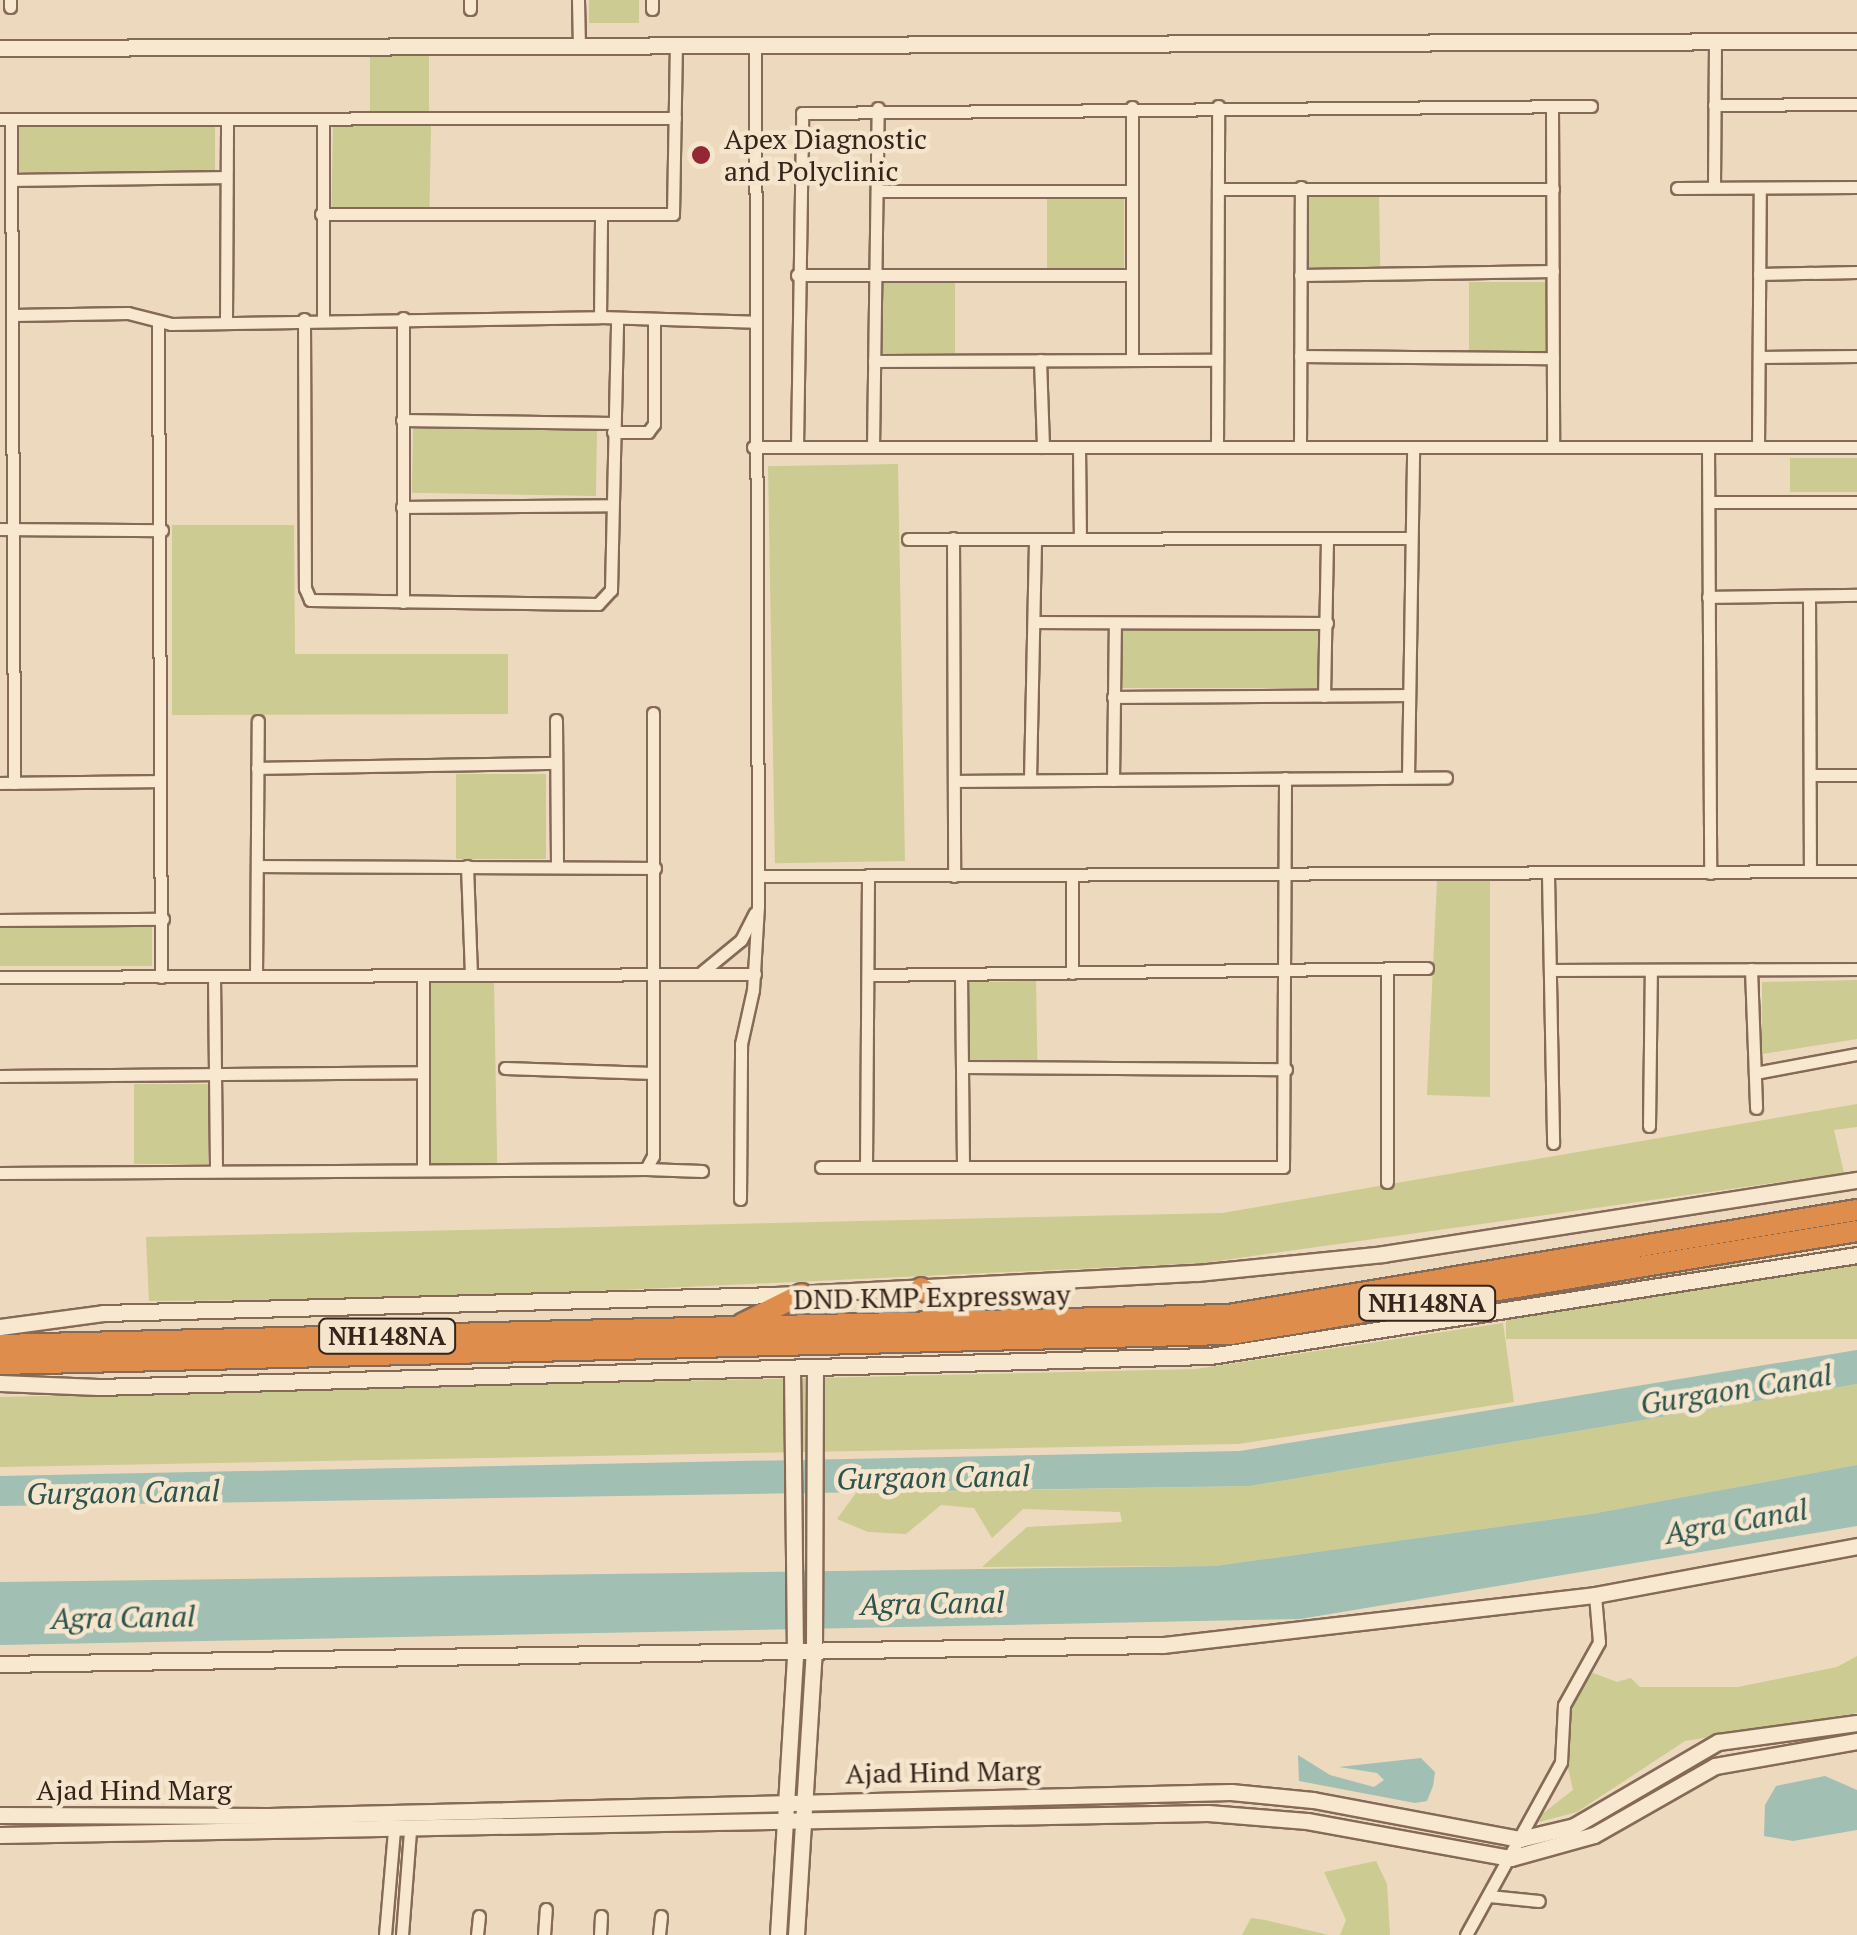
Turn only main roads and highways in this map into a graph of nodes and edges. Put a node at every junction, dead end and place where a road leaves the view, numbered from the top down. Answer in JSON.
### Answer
{"nodes":[{"id":1,"x":1857,"y":1210,"type":"edge"},
{"id":2,"x":1857,"y":1231,"type":"edge"},
{"id":3,"x":920,"y":1288,"type":"road end"},
{"id":4,"x":802,"y":1294,"type":"road end"},
{"id":5,"x":972,"y":1322,"type":"junction"},
{"id":6,"x":736,"y":1328,"type":"junction"},
{"id":7,"x":0,"y":1345,"type":"edge"},
{"id":8,"x":915,"y":1345,"type":"junction"},
{"id":9,"x":76,"y":1353,"type":"junction"},
{"id":10,"x":0,"y":1364,"type":"edge"},
{"id":11,"x":892,"y":1364,"type":"road end"}],
"edges":[{"from":1,"to":5,"type":"highway","name":"DND KMP Expressway","number":"NH148NA"},
{"from":2,"to":8,"type":"highway","name":"DND KMP Expressway","number":"NH148NA"},
{"from":3,"to":5,"type":"highway"},
{"from":4,"to":6,"type":"highway"},
{"from":5,"to":6,"type":"highway","name":"DND KMP Expressway","number":"NH148NA"},
{"from":6,"to":9,"type":"highway","name":"DND KMP Expressway","number":"NH148NA"},
{"from":7,"to":9,"type":"highway","name":"DND KMP Expressway","number":"NH148NA"},
{"from":8,"to":9,"type":"highway","name":"DND KMP Expressway","number":"NH148NA"},
{"from":8,"to":11,"type":"highway"},
{"from":9,"to":10,"type":"highway","name":"DND KMP Expressway","number":"NH148NA"}]}
